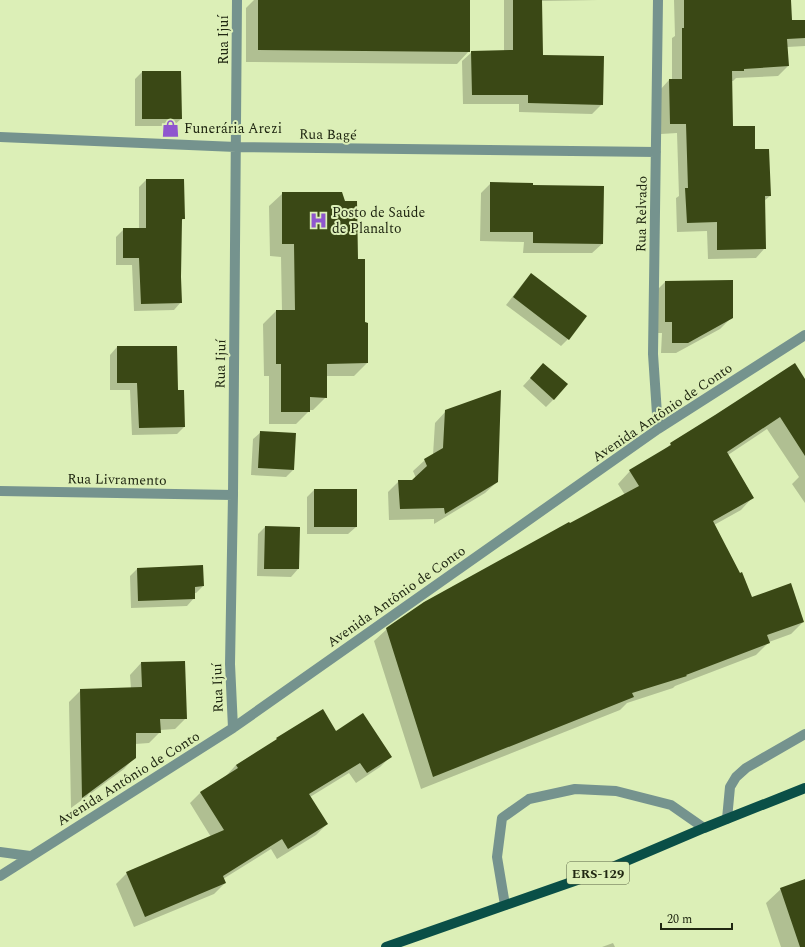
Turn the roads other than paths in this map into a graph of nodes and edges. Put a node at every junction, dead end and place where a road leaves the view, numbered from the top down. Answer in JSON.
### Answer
{"nodes":[{"id":1,"x":237,"y":0,"type":"edge"},
{"id":2,"x":658,"y":0,"type":"edge"},
{"id":3,"x":0,"y":137,"type":"edge"},
{"id":4,"x":236,"y":147,"type":"junction"},
{"id":5,"x":656,"y":152,"type":"junction"},
{"id":6,"x":805,"y":335,"type":"edge"},
{"id":7,"x":658,"y":429,"type":"junction"},
{"id":8,"x":0,"y":491,"type":"edge"},
{"id":9,"x":233,"y":495,"type":"junction"},
{"id":10,"x":233,"y":728,"type":"junction"},
{"id":11,"x":805,"y":734,"type":"edge"},
{"id":12,"x":805,"y":788,"type":"edge"},
{"id":13,"x":728,"y":819,"type":"junction"},
{"id":14,"x":704,"y":828,"type":"junction"},
{"id":15,"x":0,"y":852,"type":"edge"},
{"id":16,"x":30,"y":856,"type":"junction"},
{"id":17,"x":0,"y":876,"type":"edge"},
{"id":18,"x":505,"y":905,"type":"junction"},
{"id":19,"x":386,"y":947,"type":"edge"}],
"edges":[{"from":1,"to":4,"type":"street","name":"Rua Ijuí"},
{"from":2,"to":5,"type":"street","name":"Rua Relvado"},
{"from":3,"to":4,"type":"street","name":"Rua Bagé"},
{"from":4,"to":5,"type":"street","name":"Rua Bagé"},
{"from":4,"to":9,"type":"street","name":"Rua Ijuí"},
{"from":5,"to":7,"type":"street","name":"Rua Relvado"},
{"from":6,"to":7,"type":"street","name":"Avenida Antônio de Conto"},
{"from":7,"to":10,"type":"street","name":"Avenida Antônio de Conto"},
{"from":8,"to":9,"type":"street","name":"Rua Livramento"},
{"from":9,"to":10,"type":"street","name":"Rua Ijuí"},
{"from":10,"to":16,"type":"street","name":"Avenida Antônio de Conto"},
{"from":11,"to":13,"type":"street"},
{"from":12,"to":13,"type":"main road","number":"ERS-129"},
{"from":13,"to":14,"type":"main road","number":"ERS-129"},
{"from":14,"to":18,"type":"main road","number":"ERS-129"},
{"from":14,"to":18,"type":"street"},
{"from":15,"to":16,"type":"street"},
{"from":16,"to":17,"type":"street","name":"Avenida Antônio de Conto"},
{"from":18,"to":19,"type":"main road","number":"ERS-129"}]}
